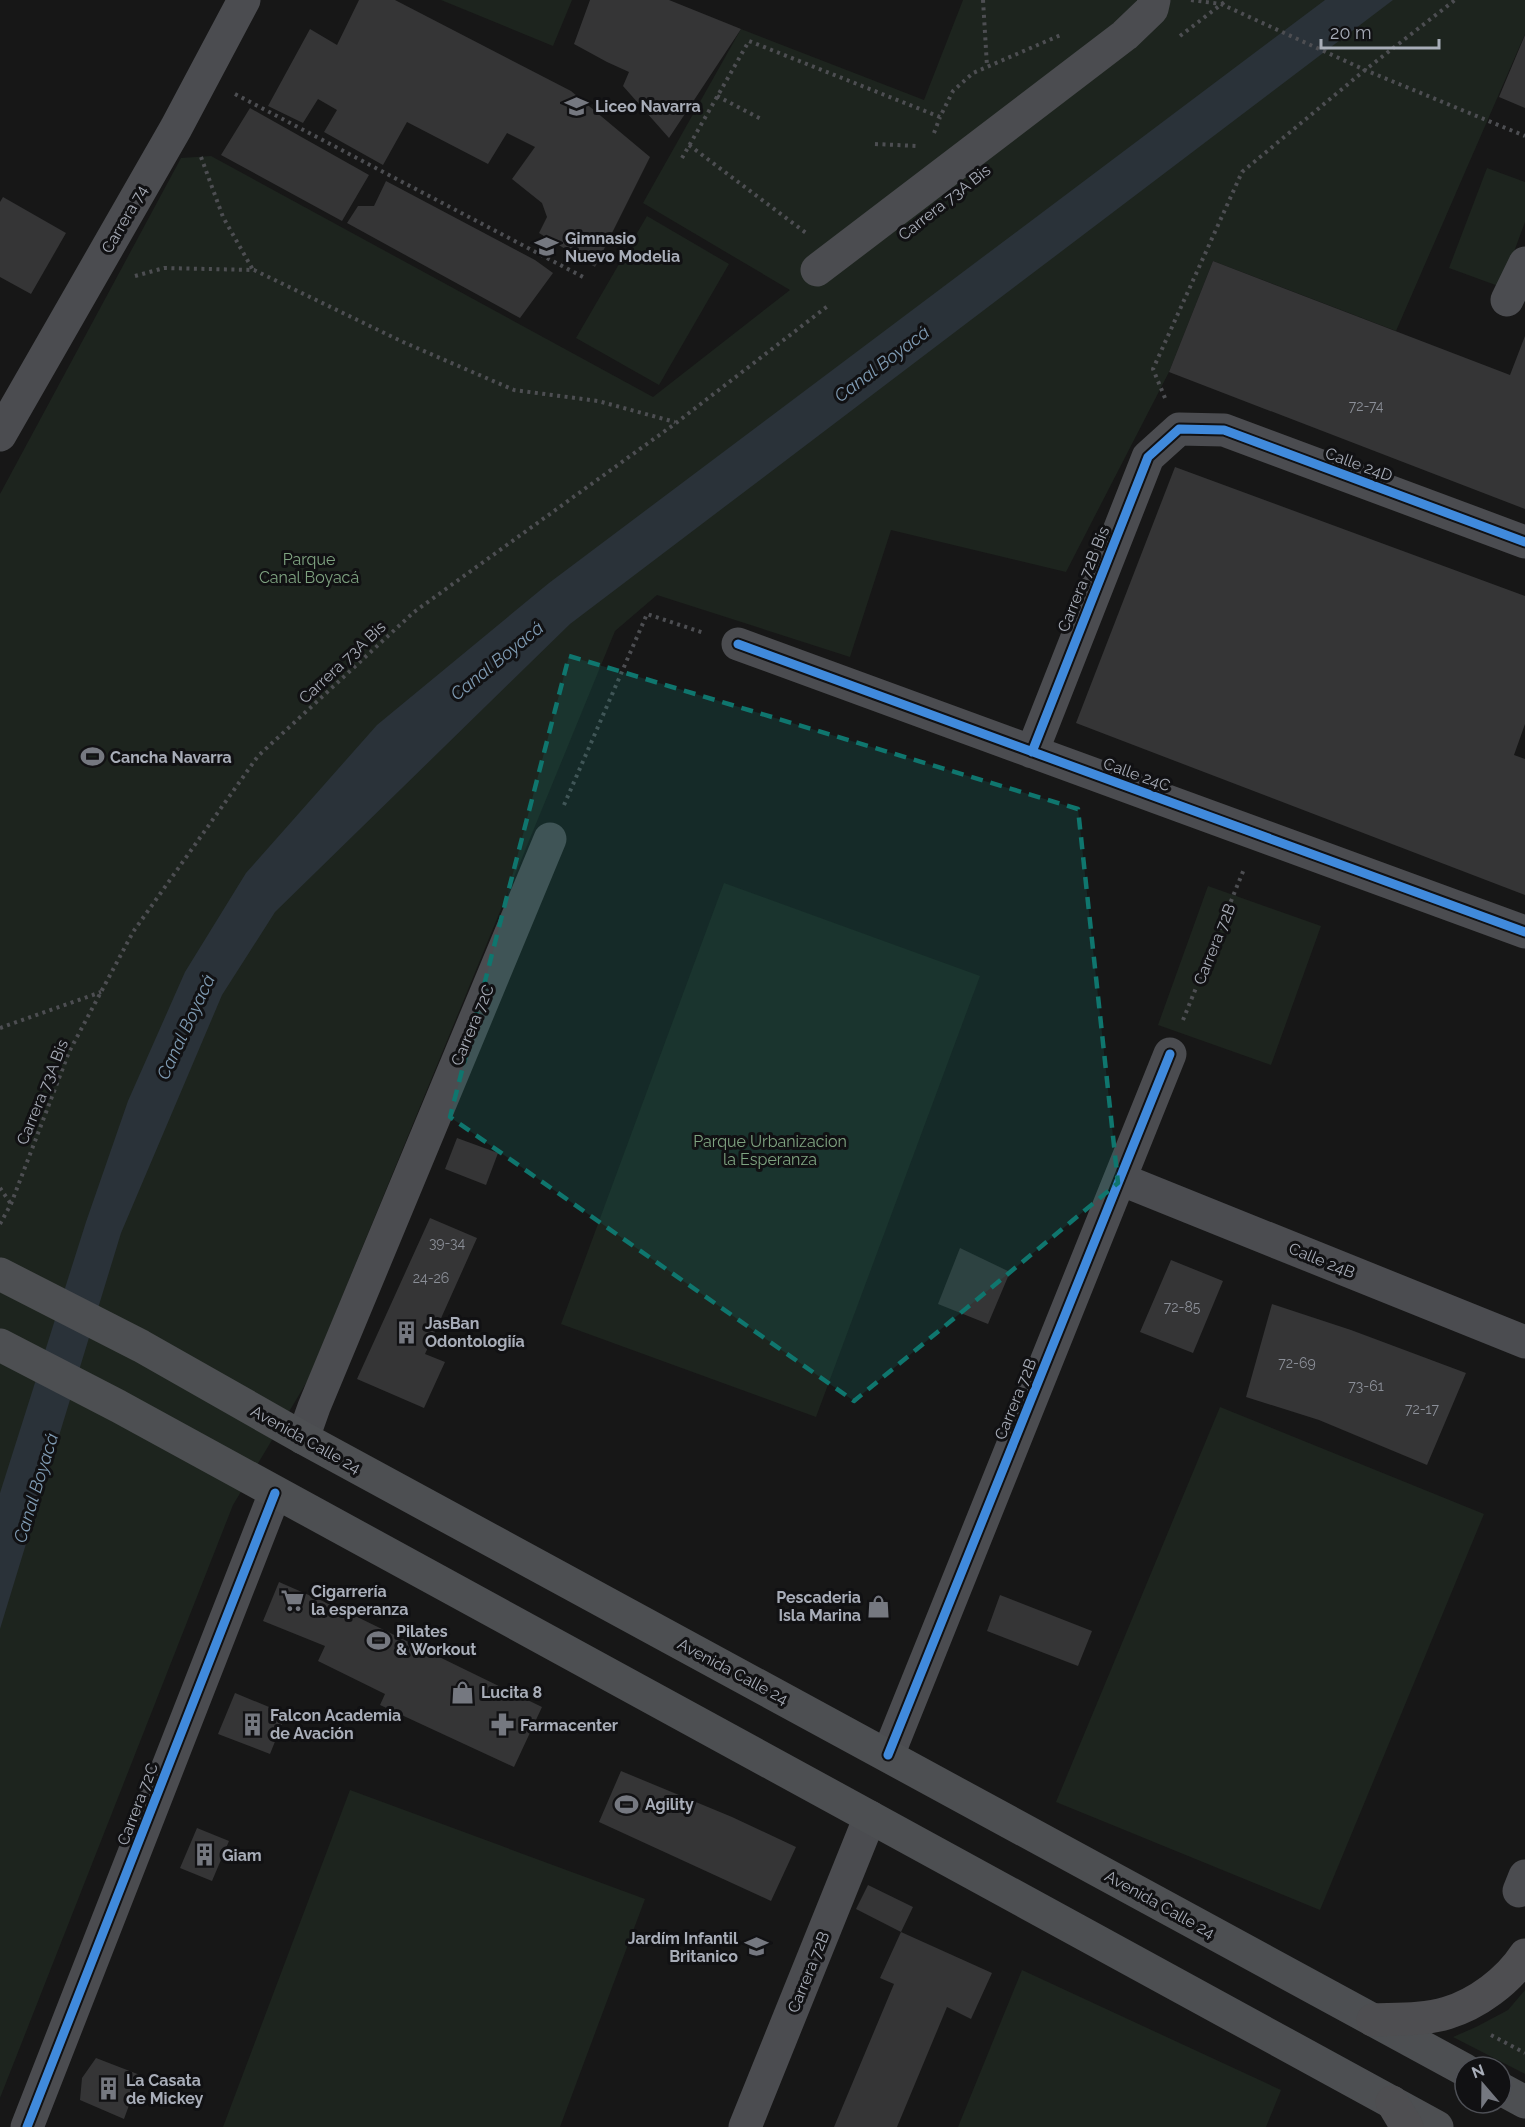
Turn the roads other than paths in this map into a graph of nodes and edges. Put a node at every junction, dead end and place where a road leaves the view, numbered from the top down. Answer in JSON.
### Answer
{"nodes":[{"id":1,"x":244,"y":0,"type":"edge"},
{"id":2,"x":1154,"y":0,"type":"edge"},
{"id":3,"x":816,"y":255,"type":"road end"},
{"id":4,"x":1525,"y":263,"type":"edge"},
{"id":5,"x":1508,"y":300,"type":"dead end"},
{"id":6,"x":1179,"y":429,"type":"joint"},
{"id":7,"x":0,"y":435,"type":"edge"},
{"id":8,"x":1525,"y":542,"type":"edge"},
{"id":9,"x":738,"y":644,"type":"road end"},
{"id":10,"x":1032,"y":752,"type":"junction"},
{"id":11,"x":550,"y":839,"type":"road end"},
{"id":12,"x":1525,"y":932,"type":"edge"},
{"id":13,"x":1170,"y":1054,"type":"road end"},
{"id":14,"x":1119,"y":1179,"type":"junction"},
{"id":15,"x":0,"y":1274,"type":"edge"},
{"id":16,"x":1525,"y":1342,"type":"edge"},
{"id":17,"x":0,"y":1345,"type":"edge"},
{"id":18,"x":303,"y":1438,"type":"junction"},
{"id":19,"x":275,"y":1493,"type":"junction"},
{"id":20,"x":888,"y":1755,"type":"junction"},
{"id":21,"x":870,"y":1817,"type":"junction"},
{"id":22,"x":1525,"y":1955,"type":"edge"},
{"id":23,"x":1373,"y":2020,"type":"junction"},
{"id":24,"x":1453,"y":2063,"type":"edge"},
{"id":25,"x":1399,"y":2115,"type":"edge"},
{"id":26,"x":27,"y":2127,"type":"edge"},
{"id":27,"x":745,"y":2127,"type":"edge"},
{"id":28,"x":1437,"y":2127,"type":"edge"}],
"edges":[{"from":1,"to":7,"type":"street","name":"Carrera 74"},
{"from":2,"to":3,"type":"street"},
{"from":4,"to":5,"type":"street"},
{"from":6,"to":8,"type":"street","name":"Calle 24D"},
{"from":6,"to":10,"type":"street","name":"Carrera 72B Bis"},
{"from":9,"to":10,"type":"street","name":"Calle 24C"},
{"from":10,"to":12,"type":"street","name":"Calle 24C"},
{"from":11,"to":18,"type":"street","name":"Carrera 72C"},
{"from":13,"to":14,"type":"street","name":"Carrera 72B"},
{"from":14,"to":16,"type":"street","name":"Calle 24B"},
{"from":14,"to":20,"type":"street","name":"Carrera 72B"},
{"from":15,"to":18,"type":"main road","name":"Avenida Calle 24"},
{"from":17,"to":19,"type":"main road"},
{"from":18,"to":20,"type":"main road","name":"Avenida Calle 24"},
{"from":19,"to":21,"type":"main road"},
{"from":19,"to":26,"type":"street","name":"Carrera 72C"},
{"from":20,"to":23,"type":"main road","name":"Avenida Calle 24"},
{"from":21,"to":25,"type":"main road"},
{"from":21,"to":27,"type":"street","name":"Carrera 72B"},
{"from":22,"to":23,"type":"highway"},
{"from":23,"to":24,"type":"main road","name":"Avenida Calle 24"},
{"from":25,"to":28,"type":"main road"}]}
